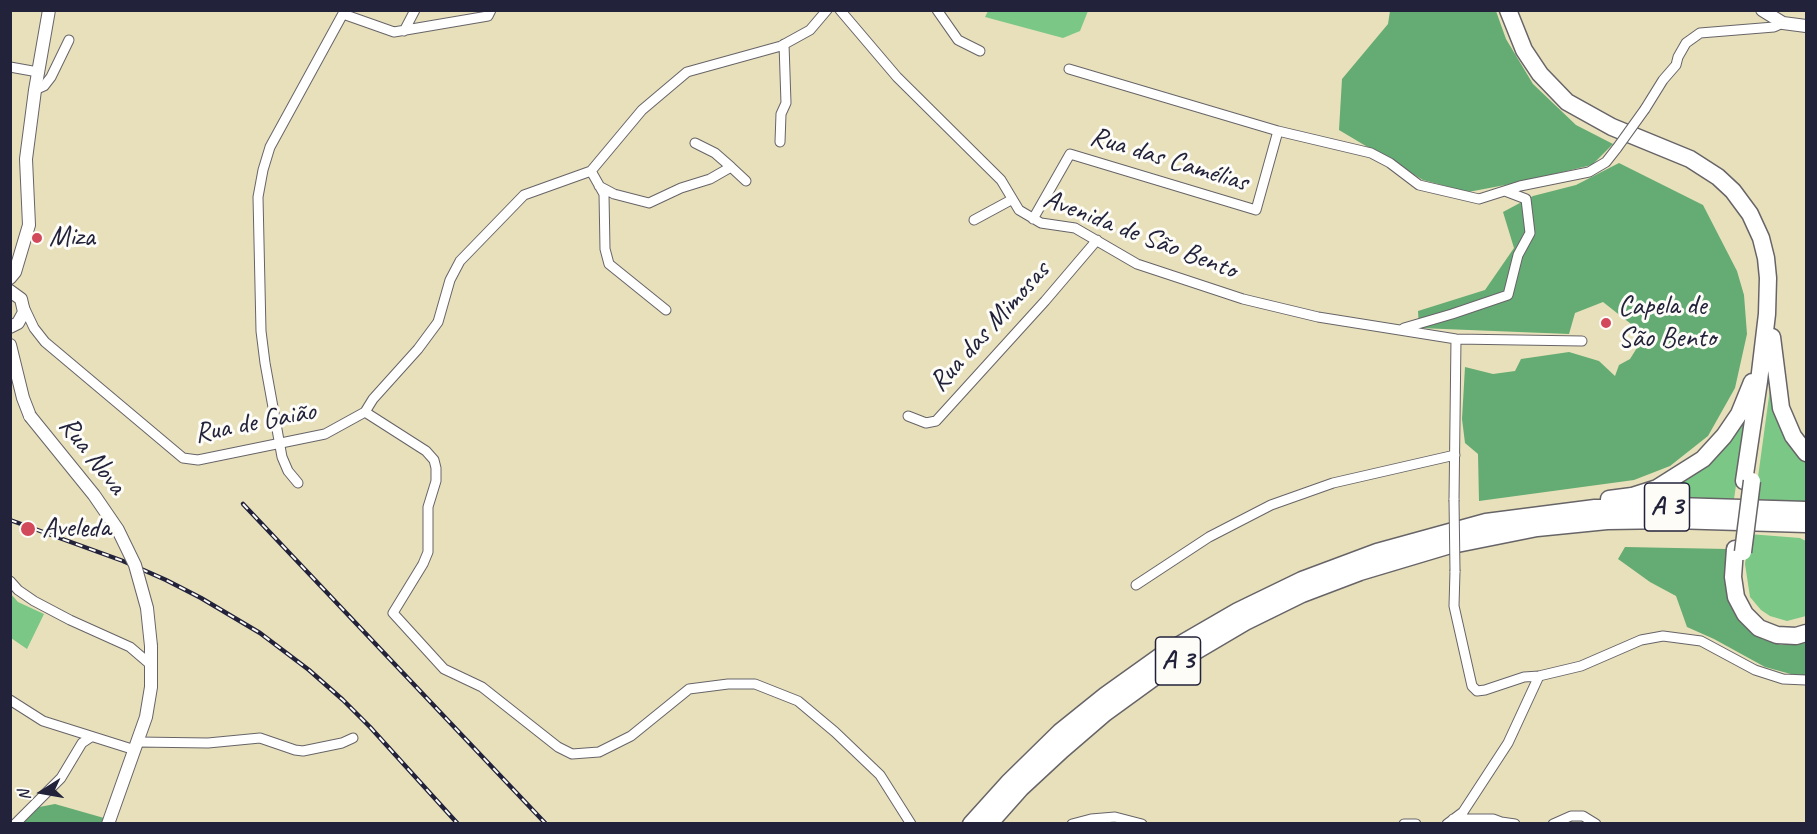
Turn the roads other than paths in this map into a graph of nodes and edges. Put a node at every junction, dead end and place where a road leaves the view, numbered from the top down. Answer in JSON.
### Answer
{"nodes":[{"id":1,"x":49,"y":10,"type":"edge"},
{"id":2,"x":415,"y":10,"type":"edge"},
{"id":3,"x":827,"y":10,"type":"edge"},
{"id":4,"x":840,"y":10,"type":"edge"},
{"id":5,"x":938,"y":10,"type":"edge"},
{"id":6,"x":1508,"y":10,"type":"edge"},
{"id":7,"x":1519,"y":10,"type":"edge"},
{"id":8,"x":1762,"y":10,"type":"edge"},
{"id":9,"x":344,"y":12,"type":"edge"},
{"id":10,"x":489,"y":13,"type":"edge"},
{"id":11,"x":1783,"y":23,"type":"junction"},
{"id":12,"x":1806,"y":26,"type":"edge"},
{"id":13,"x":404,"y":31,"type":"junction"},
{"id":14,"x":69,"y":40,"type":"dead end"},
{"id":15,"x":784,"y":44,"type":"junction"},
{"id":16,"x":980,"y":51,"type":"dead end"},
{"id":17,"x":10,"y":67,"type":"edge"},
{"id":18,"x":1069,"y":69,"type":"dead end"},
{"id":19,"x":38,"y":72,"type":"junction"},
{"id":20,"x":35,"y":90,"type":"junction"},
{"id":21,"x":1278,"y":131,"type":"junction"},
{"id":22,"x":780,"y":142,"type":"dead end"},
{"id":23,"x":695,"y":143,"type":"dead end"},
{"id":24,"x":731,"y":166,"type":"junction"},
{"id":25,"x":591,"y":171,"type":"junction"},
{"id":26,"x":746,"y":181,"type":"dead end"},
{"id":27,"x":599,"y":186,"type":"junction"},
{"id":28,"x":1504,"y":191,"type":"junction"},
{"id":29,"x":1011,"y":200,"type":"junction"},
{"id":30,"x":1033,"y":219,"type":"junction"},
{"id":31,"x":974,"y":220,"type":"dead end"},
{"id":32,"x":1097,"y":240,"type":"junction"},
{"id":33,"x":13,"y":275,"type":"edge"},
{"id":34,"x":18,"y":298,"type":"edge"},
{"id":35,"x":666,"y":310,"type":"dead end"},
{"id":36,"x":34,"y":328,"type":"junction"},
{"id":37,"x":13,"y":329,"type":"edge"},
{"id":38,"x":1399,"y":330,"type":"junction"},
{"id":39,"x":1456,"y":339,"type":"junction"},
{"id":40,"x":1582,"y":341,"type":"dead end"},
{"id":41,"x":1767,"y":341,"type":"junction"},
{"id":42,"x":10,"y":345,"type":"edge"},
{"id":43,"x":365,"y":412,"type":"junction"},
{"id":44,"x":908,"y":416,"type":"dead end"},
{"id":45,"x":279,"y":443,"type":"junction"},
{"id":46,"x":1806,"y":453,"type":"edge"},
{"id":47,"x":1455,"y":455,"type":"junction"},
{"id":48,"x":298,"y":483,"type":"dead end"},
{"id":49,"x":1806,"y":510,"type":"edge"},
{"id":50,"x":1528,"y":516,"type":"junction"},
{"id":51,"x":1762,"y":523,"type":"junction"},
{"id":52,"x":1806,"y":524,"type":"edge"},
{"id":53,"x":1806,"y":534,"type":"edge"},
{"id":54,"x":1739,"y":551,"type":"junction"},
{"id":55,"x":10,"y":580,"type":"edge"},
{"id":56,"x":1136,"y":585,"type":"dead end"},
{"id":57,"x":1806,"y":624,"type":"edge"},
{"id":58,"x":1806,"y":633,"type":"edge"},
{"id":59,"x":151,"y":665,"type":"junction"},
{"id":60,"x":1539,"y":676,"type":"junction"},
{"id":61,"x":1806,"y":680,"type":"edge"},
{"id":62,"x":10,"y":700,"type":"edge"},
{"id":63,"x":91,"y":737,"type":"junction"},
{"id":64,"x":353,"y":738,"type":"dead end"},
{"id":65,"x":136,"y":746,"type":"junction"},
{"id":66,"x":1450,"y":821,"type":"edge"},
{"id":67,"x":15,"y":824,"type":"edge"},
{"id":68,"x":108,"y":824,"type":"edge"},
{"id":69,"x":911,"y":824,"type":"edge"},
{"id":70,"x":970,"y":824,"type":"edge"},
{"id":71,"x":989,"y":824,"type":"edge"},
{"id":72,"x":1072,"y":824,"type":"edge"},
{"id":73,"x":1142,"y":824,"type":"edge"},
{"id":74,"x":1404,"y":824,"type":"edge"},
{"id":75,"x":1416,"y":824,"type":"edge"},
{"id":76,"x":1515,"y":824,"type":"edge"},
{"id":77,"x":1553,"y":824,"type":"edge"},
{"id":78,"x":1596,"y":824,"type":"edge"}],
"edges":[{"from":1,"to":19,"type":"street"},
{"from":2,"to":13,"type":"street"},
{"from":3,"to":15,"type":"street"},
{"from":4,"to":29,"type":"street","name":"Avenida de São Bento"},
{"from":5,"to":16,"type":"street"},
{"from":6,"to":41,"type":"highway"},
{"from":7,"to":41,"type":"highway"},
{"from":8,"to":11,"type":"street"},
{"from":9,"to":13,"type":"street"},
{"from":9,"to":45,"type":"street"},
{"from":10,"to":13,"type":"street"},
{"from":11,"to":12,"type":"street"},
{"from":11,"to":28,"type":"street","bridge":true},
{"from":14,"to":20,"type":"street"},
{"from":15,"to":22,"type":"street"},
{"from":15,"to":25,"type":"street"},
{"from":17,"to":19,"type":"street"},
{"from":18,"to":21,"type":"street"},
{"from":19,"to":20,"type":"street"},
{"from":20,"to":33,"type":"street"},
{"from":21,"to":28,"type":"street"},
{"from":21,"to":30,"type":"street","name":"Rua das Camélias"},
{"from":23,"to":24,"type":"street"},
{"from":24,"to":26,"type":"street"},
{"from":24,"to":27,"type":"street"},
{"from":25,"to":27,"type":"street"},
{"from":25,"to":43,"type":"street","name":"Rua de Gaião"},
{"from":27,"to":35,"type":"street"},
{"from":28,"to":38,"type":"street"},
{"from":29,"to":30,"type":"street","name":"Avenida de São Bento"},
{"from":29,"to":31,"type":"street"},
{"from":30,"to":32,"type":"street","name":"Avenida de São Bento"},
{"from":32,"to":38,"type":"street","name":"Avenida de São Bento"},
{"from":32,"to":44,"type":"street","name":"Rua das Mimosas"},
{"from":33,"to":34,"type":"street"},
{"from":34,"to":36,"type":"street","name":"Rua de Gaião"},
{"from":34,"to":37,"type":"street"},
{"from":36,"to":37,"type":"street","name":"Rua de Gaião"},
{"from":36,"to":45,"type":"street","name":"Rua de Gaião"},
{"from":38,"to":39,"type":"street","name":"Avenida de São Bento"},
{"from":39,"to":40,"type":"street","name":"Avenida de São Bento"},
{"from":39,"to":47,"type":"street"},
{"from":41,"to":46,"type":"highway"},
{"from":41,"to":50,"type":"highway"},
{"from":41,"to":54,"type":"highway","bridge":true},
{"from":42,"to":59,"type":"street","name":"Rua Nova","bridge":true},
{"from":43,"to":45,"type":"street","name":"Rua de Gaião"},
{"from":43,"to":69,"type":"street"},
{"from":45,"to":48,"type":"street"},
{"from":47,"to":56,"type":"street"},
{"from":47,"to":60,"type":"street","bridge":true},
{"from":49,"to":50,"type":"highway","number":"A 3"},
{"from":50,"to":70,"type":"highway","number":"A 3"},
{"from":51,"to":52,"type":"highway","number":"A 3"},
{"from":51,"to":53,"type":"highway"},
{"from":51,"to":71,"type":"highway","number":"A 3"},
{"from":54,"to":57,"type":"highway"},
{"from":54,"to":58,"type":"highway"},
{"from":55,"to":59,"type":"street"},
{"from":59,"to":65,"type":"street","name":"Rua Nova"},
{"from":60,"to":61,"type":"street"},
{"from":60,"to":66,"type":"street"},
{"from":62,"to":63,"type":"street"},
{"from":63,"to":65,"type":"street"},
{"from":63,"to":67,"type":"street"},
{"from":64,"to":65,"type":"street"},
{"from":65,"to":68,"type":"street","name":"Rua Nova"},
{"from":66,"to":76,"type":"street"},
{"from":72,"to":73,"type":"street"},
{"from":74,"to":75,"type":"street"},
{"from":77,"to":78,"type":"street"}]}
